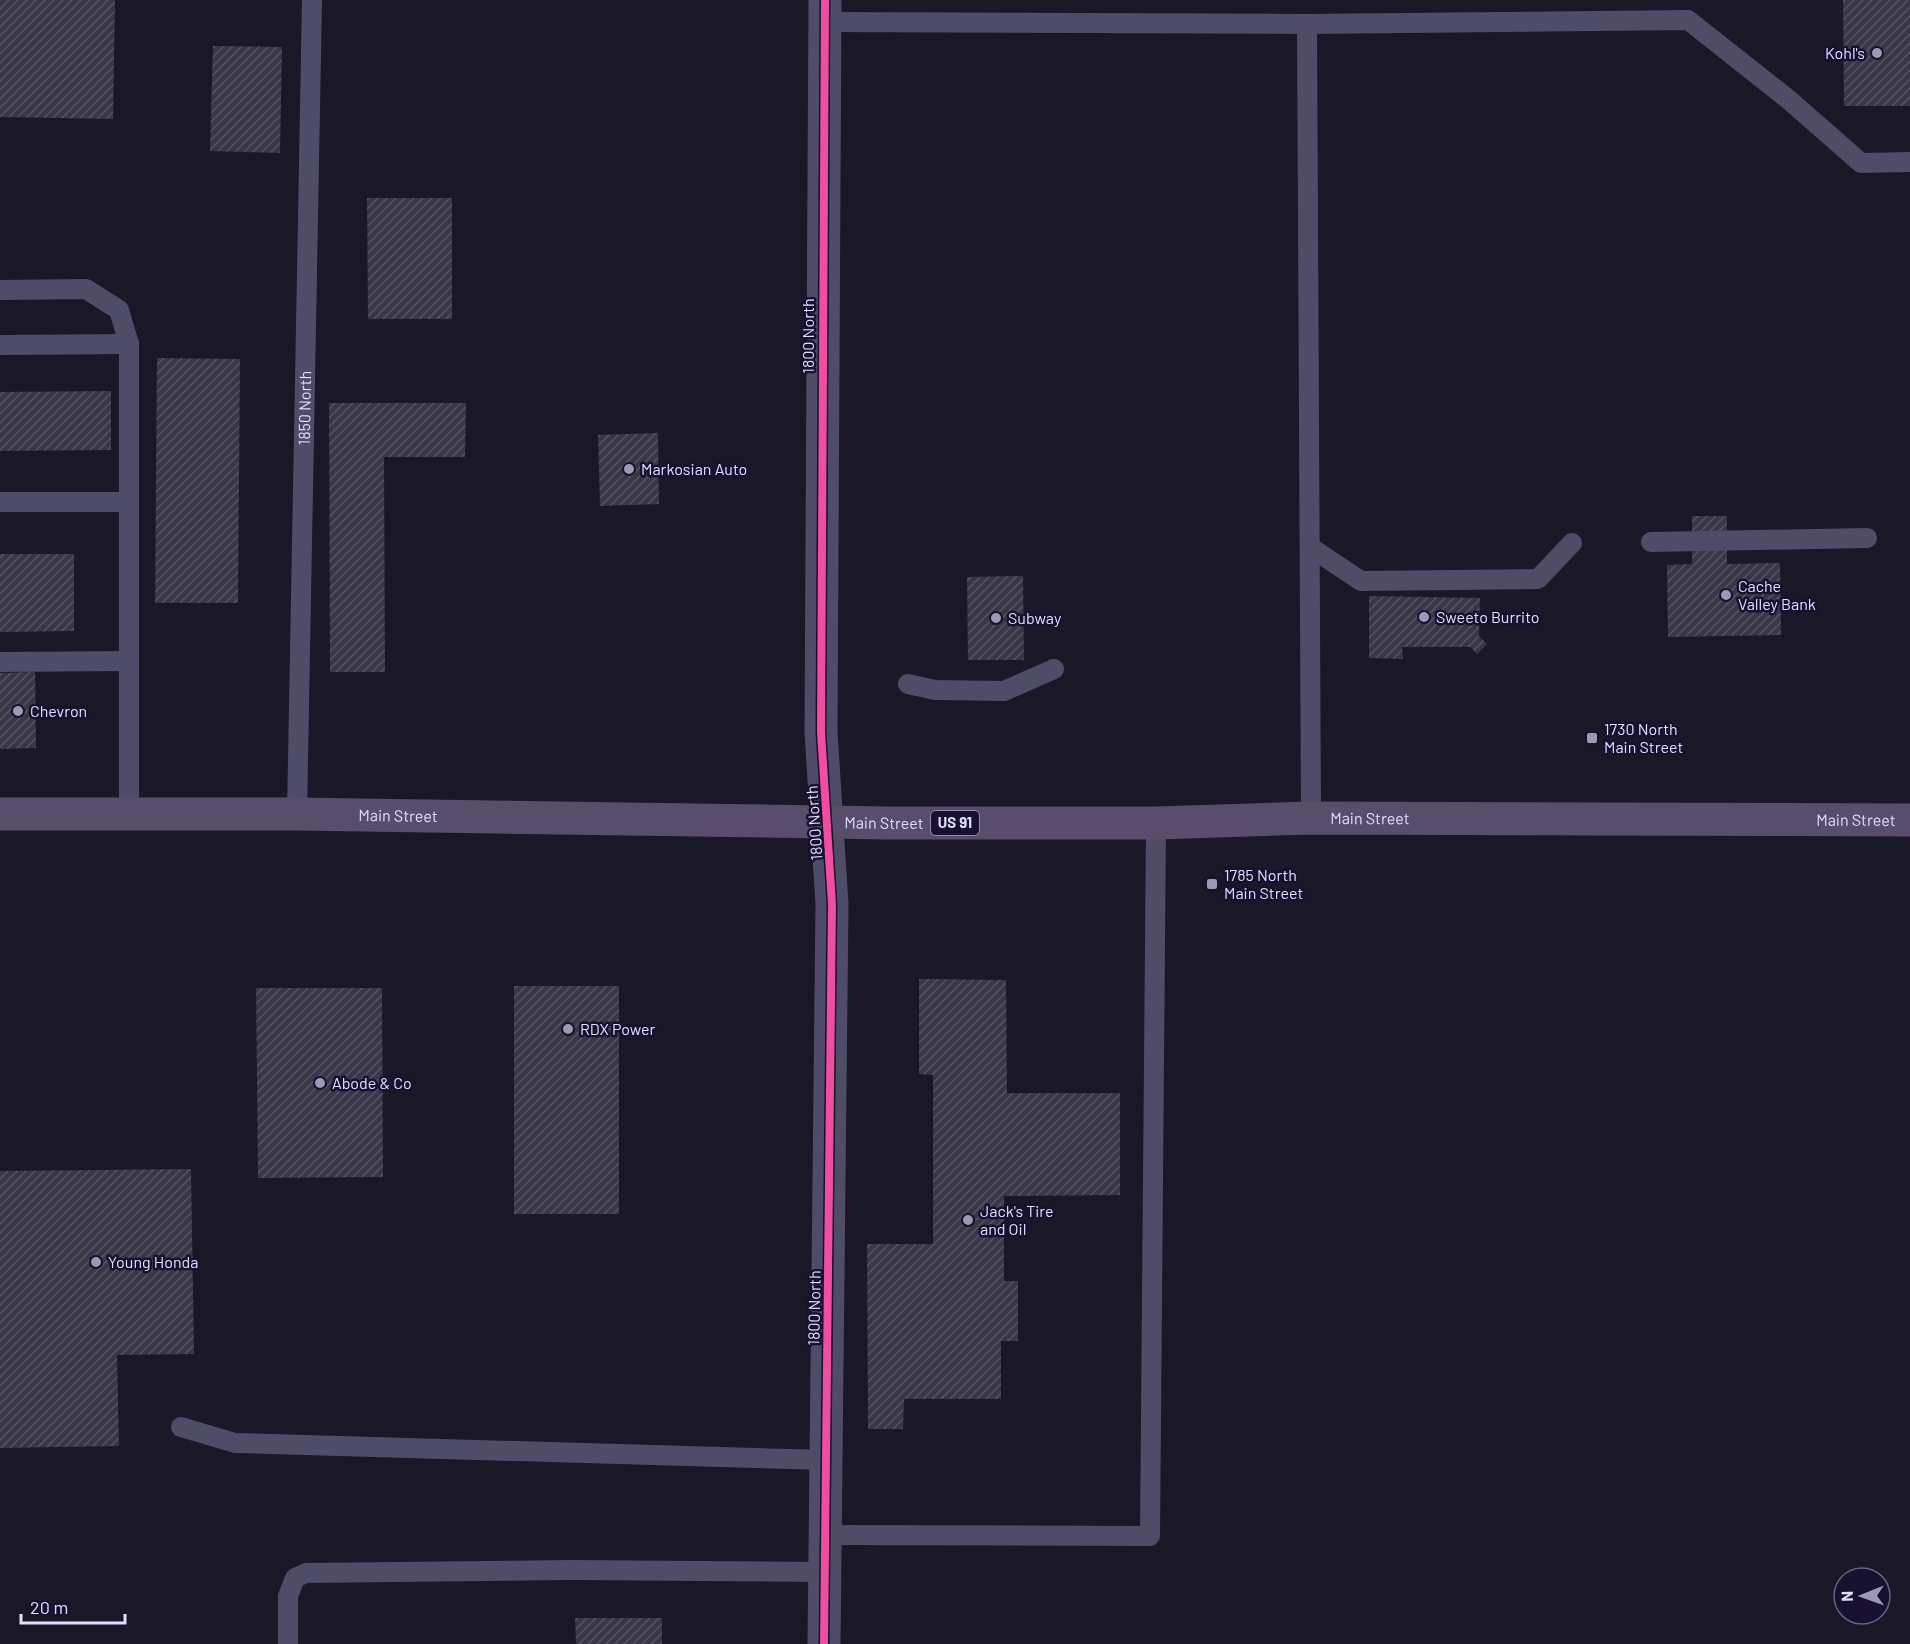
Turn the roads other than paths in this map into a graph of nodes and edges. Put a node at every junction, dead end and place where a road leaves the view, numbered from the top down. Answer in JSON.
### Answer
{"nodes":[{"id":1,"x":312,"y":0,"type":"edge"},
{"id":2,"x":824,"y":11,"type":"edge"},
{"id":3,"x":1307,"y":24,"type":"junction"},
{"id":4,"x":1910,"y":162,"type":"edge"},
{"id":5,"x":0,"y":290,"type":"edge"},
{"id":6,"x":129,"y":344,"type":"junction"},
{"id":7,"x":0,"y":345,"type":"edge"},
{"id":8,"x":0,"y":502,"type":"edge"},
{"id":9,"x":129,"y":502,"type":"junction"},
{"id":10,"x":1867,"y":538,"type":"dead end"},
{"id":11,"x":1651,"y":542,"type":"dead end"},
{"id":12,"x":1572,"y":543,"type":"dead end"},
{"id":13,"x":1310,"y":547,"type":"junction"},
{"id":14,"x":129,"y":661,"type":"junction"},
{"id":15,"x":0,"y":662,"type":"edge"},
{"id":16,"x":1054,"y":669,"type":"dead end"},
{"id":17,"x":908,"y":684,"type":"dead end"},
{"id":18,"x":0,"y":814,"type":"edge"},
{"id":19,"x":129,"y":814,"type":"junction"},
{"id":20,"x":297,"y":814,"type":"junction"},
{"id":21,"x":1311,"y":818,"type":"junction"},
{"id":22,"x":1910,"y":820,"type":"edge"},
{"id":23,"x":829,"y":823,"type":"junction"},
{"id":24,"x":1156,"y":823,"type":"junction"},
{"id":25,"x":181,"y":1427,"type":"dead end"},
{"id":26,"x":826,"y":1460,"type":"junction"},
{"id":27,"x":825,"y":1535,"type":"junction"},
{"id":28,"x":824,"y":1572,"type":"junction"},
{"id":29,"x":288,"y":1644,"type":"edge"},
{"id":30,"x":824,"y":1644,"type":"edge"}],
"edges":[{"from":1,"to":20,"type":"lane","name":"1850 North"},
{"from":2,"to":3,"type":"lane"},
{"from":2,"to":23,"type":"street","name":"1800 North"},
{"from":3,"to":4,"type":"lane"},
{"from":3,"to":13,"type":"lane"},
{"from":5,"to":6,"type":"lane"},
{"from":6,"to":7,"type":"lane"},
{"from":6,"to":9,"type":"lane"},
{"from":8,"to":9,"type":"lane"},
{"from":9,"to":14,"type":"lane"},
{"from":10,"to":11,"type":"lane"},
{"from":12,"to":13,"type":"lane"},
{"from":13,"to":21,"type":"lane"},
{"from":14,"to":15,"type":"lane"},
{"from":14,"to":19,"type":"lane"},
{"from":16,"to":17,"type":"lane"},
{"from":18,"to":19,"type":"main road","name":"Main Street","number":"US 91"},
{"from":19,"to":20,"type":"main road","name":"Main Street","number":"US 91"},
{"from":20,"to":23,"type":"main road","name":"Main Street","number":"US 91"},
{"from":21,"to":22,"type":"main road","name":"Main Street","number":"US 91"},
{"from":21,"to":24,"type":"main road","name":"Main Street","number":"US 91"},
{"from":23,"to":24,"type":"main road","name":"Main Street","number":"US 91"},
{"from":23,"to":26,"type":"street","name":"1800 North"},
{"from":24,"to":27,"type":"lane"},
{"from":25,"to":26,"type":"lane"},
{"from":26,"to":27,"type":"street","name":"1800 North"},
{"from":27,"to":28,"type":"street","name":"1800 North"},
{"from":28,"to":29,"type":"lane"},
{"from":28,"to":30,"type":"street","name":"1800 North"}]}
